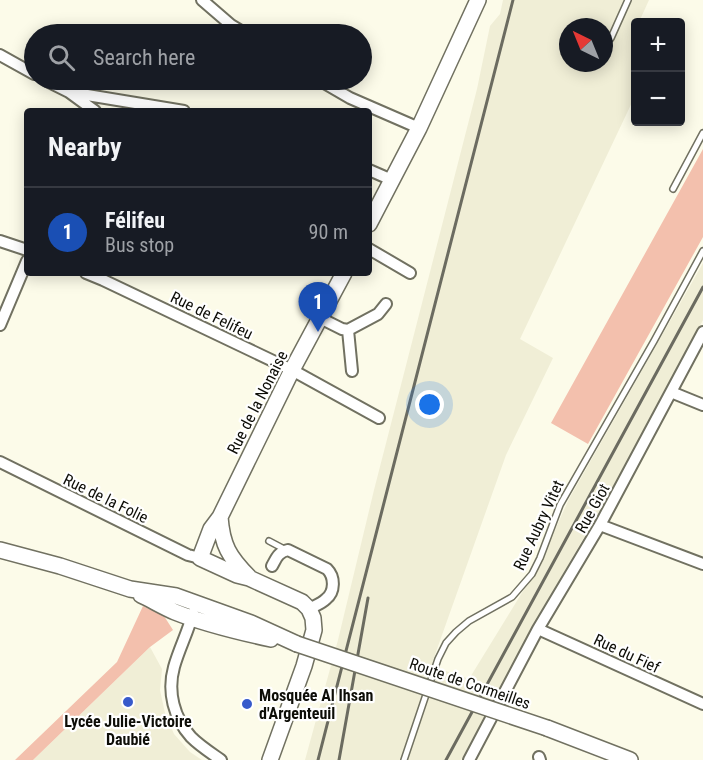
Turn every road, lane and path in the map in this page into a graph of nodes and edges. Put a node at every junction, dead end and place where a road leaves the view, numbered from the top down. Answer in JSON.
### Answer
{"nodes":[{"id":1,"x":202,"y":0,"type":"edge"},
{"id":2,"x":478,"y":0,"type":"edge"},
{"id":3,"x":628,"y":0,"type":"edge"},
{"id":4,"x":230,"y":24,"type":"edge"},
{"id":5,"x":613,"y":34,"type":"edge"},
{"id":6,"x":0,"y":55,"type":"edge"},
{"id":7,"x":24,"y":68,"type":"edge"},
{"id":8,"x":65,"y":90,"type":"edge"},
{"id":9,"x":336,"y":90,"type":"edge"},
{"id":10,"x":69,"y":92,"type":"junction"},
{"id":11,"x":91,"y":108,"type":"edge"},
{"id":12,"x":166,"y":108,"type":"edge"},
{"id":13,"x":419,"y":128,"type":"junction"},
{"id":14,"x":703,"y":133,"type":"edge"},
{"id":15,"x":372,"y":171,"type":"edge"},
{"id":16,"x":392,"y":180,"type":"junction"},
{"id":17,"x":673,"y":189,"type":"dead end"},
{"id":18,"x":372,"y":218,"type":"edge"},
{"id":19,"x":0,"y":241,"type":"edge"},
{"id":20,"x":24,"y":249,"type":"edge"},
{"id":21,"x":372,"y":251,"type":"edge"},
{"id":22,"x":703,"y":251,"type":"edge"},
{"id":23,"x":24,"y":268,"type":"edge"},
{"id":24,"x":410,"y":273,"type":"dead end"},
{"id":25,"x":93,"y":276,"type":"edge"},
{"id":26,"x":342,"y":276,"type":"edge"},
{"id":27,"x":386,"y":304,"type":"dead end"},
{"id":28,"x":320,"y":318,"type":"junction"},
{"id":29,"x":0,"y":325,"type":"edge"},
{"id":30,"x":348,"y":330,"type":"junction"},
{"id":31,"x":703,"y":332,"type":"edge"},
{"id":32,"x":292,"y":370,"type":"junction"},
{"id":33,"x":352,"y":371,"type":"dead end"},
{"id":34,"x":670,"y":393,"type":"junction"},
{"id":35,"x":703,"y":405,"type":"edge"},
{"id":36,"x":379,"y":418,"type":"dead end"},
{"id":37,"x":0,"y":462,"type":"edge"},
{"id":38,"x":220,"y":517,"type":"junction"},
{"id":39,"x":600,"y":525,"type":"junction"},
{"id":40,"x":269,"y":541,"type":"dead end"},
{"id":41,"x":0,"y":550,"type":"edge"},
{"id":42,"x":288,"y":550,"type":"junction"},
{"id":43,"x":200,"y":558,"type":"junction"},
{"id":44,"x":703,"y":564,"type":"edge"},
{"id":45,"x":272,"y":566,"type":"dead end"},
{"id":46,"x":249,"y":578,"type":"junction"},
{"id":47,"x":130,"y":589,"type":"junction"},
{"id":48,"x":196,"y":603,"type":"junction"},
{"id":49,"x":309,"y":609,"type":"junction"},
{"id":50,"x":192,"y":618,"type":"junction"},
{"id":51,"x":538,"y":628,"type":"junction"},
{"id":52,"x":297,"y":644,"type":"junction"},
{"id":53,"x":703,"y":704,"type":"edge"},
{"id":54,"x":221,"y":760,"type":"edge"},
{"id":55,"x":270,"y":760,"type":"edge"},
{"id":56,"x":404,"y":760,"type":"edge"},
{"id":57,"x":469,"y":760,"type":"edge"},
{"id":58,"x":630,"y":760,"type":"edge"}],
"edges":[{"from":1,"to":4,"type":"street"},
{"from":2,"to":13,"type":"main road"},
{"from":3,"to":5,"type":"lane"},
{"from":6,"to":7,"type":"street"},
{"from":8,"to":10,"type":"street"},
{"from":9,"to":13,"type":"street"},
{"from":10,"to":11,"type":"street"},
{"from":10,"to":12,"type":"street"},
{"from":13,"to":16,"type":"main road"},
{"from":14,"to":17,"type":"lane"},
{"from":15,"to":16,"type":"street"},
{"from":16,"to":18,"type":"main road"},
{"from":19,"to":20,"type":"street"},
{"from":21,"to":24,"type":"street"},
{"from":22,"to":56,"type":"lane","name":"Rue Aubry Vitet"},
{"from":23,"to":29,"type":"street"},
{"from":25,"to":32,"type":"street","name":"Rue de Felifeu"},
{"from":26,"to":28,"type":"main road","name":"Rue de la Nonaise"},
{"from":27,"to":30,"type":"street"},
{"from":28,"to":30,"type":"street"},
{"from":28,"to":32,"type":"main road","name":"Rue de la Nonaise"},
{"from":30,"to":33,"type":"street"},
{"from":31,"to":34,"type":"street","name":"Rue Giot"},
{"from":32,"to":36,"type":"street","name":"Rue de Felifeu"},
{"from":32,"to":38,"type":"main road","name":"Rue de la Nonaise"},
{"from":34,"to":35,"type":"street"},
{"from":34,"to":39,"type":"street","name":"Rue Giot"},
{"from":37,"to":43,"type":"street","name":"Rue de la Folie"},
{"from":38,"to":43,"type":"main road","name":"Rue de la Nonaise"},
{"from":38,"to":46,"type":"main road"},
{"from":39,"to":44,"type":"street"},
{"from":39,"to":51,"type":"street","name":"Rue Giot"},
{"from":40,"to":42,"type":"lane"},
{"from":41,"to":47,"type":"main road","name":"Route de Cormeilles"},
{"from":42,"to":45,"type":"street"},
{"from":42,"to":49,"type":"street"},
{"from":43,"to":46,"type":"main road"},
{"from":46,"to":49,"type":"main road"},
{"from":47,"to":48,"type":"main road","name":"Route de Cormeilles"},
{"from":47,"to":50,"type":"main road","name":"Route de Cormeilles"},
{"from":48,"to":50,"type":"street"},
{"from":48,"to":52,"type":"main road","name":"Route de Cormeilles"},
{"from":49,"to":55,"type":"main road"},
{"from":50,"to":52,"type":"main road","name":"Route de Cormeilles"},
{"from":50,"to":54,"type":"street"},
{"from":51,"to":53,"type":"street","name":"Rue du Fief"},
{"from":51,"to":57,"type":"street","name":"Rue Giot"},
{"from":52,"to":58,"type":"main road","name":"Route de Cormeilles","bridge":true}]}
